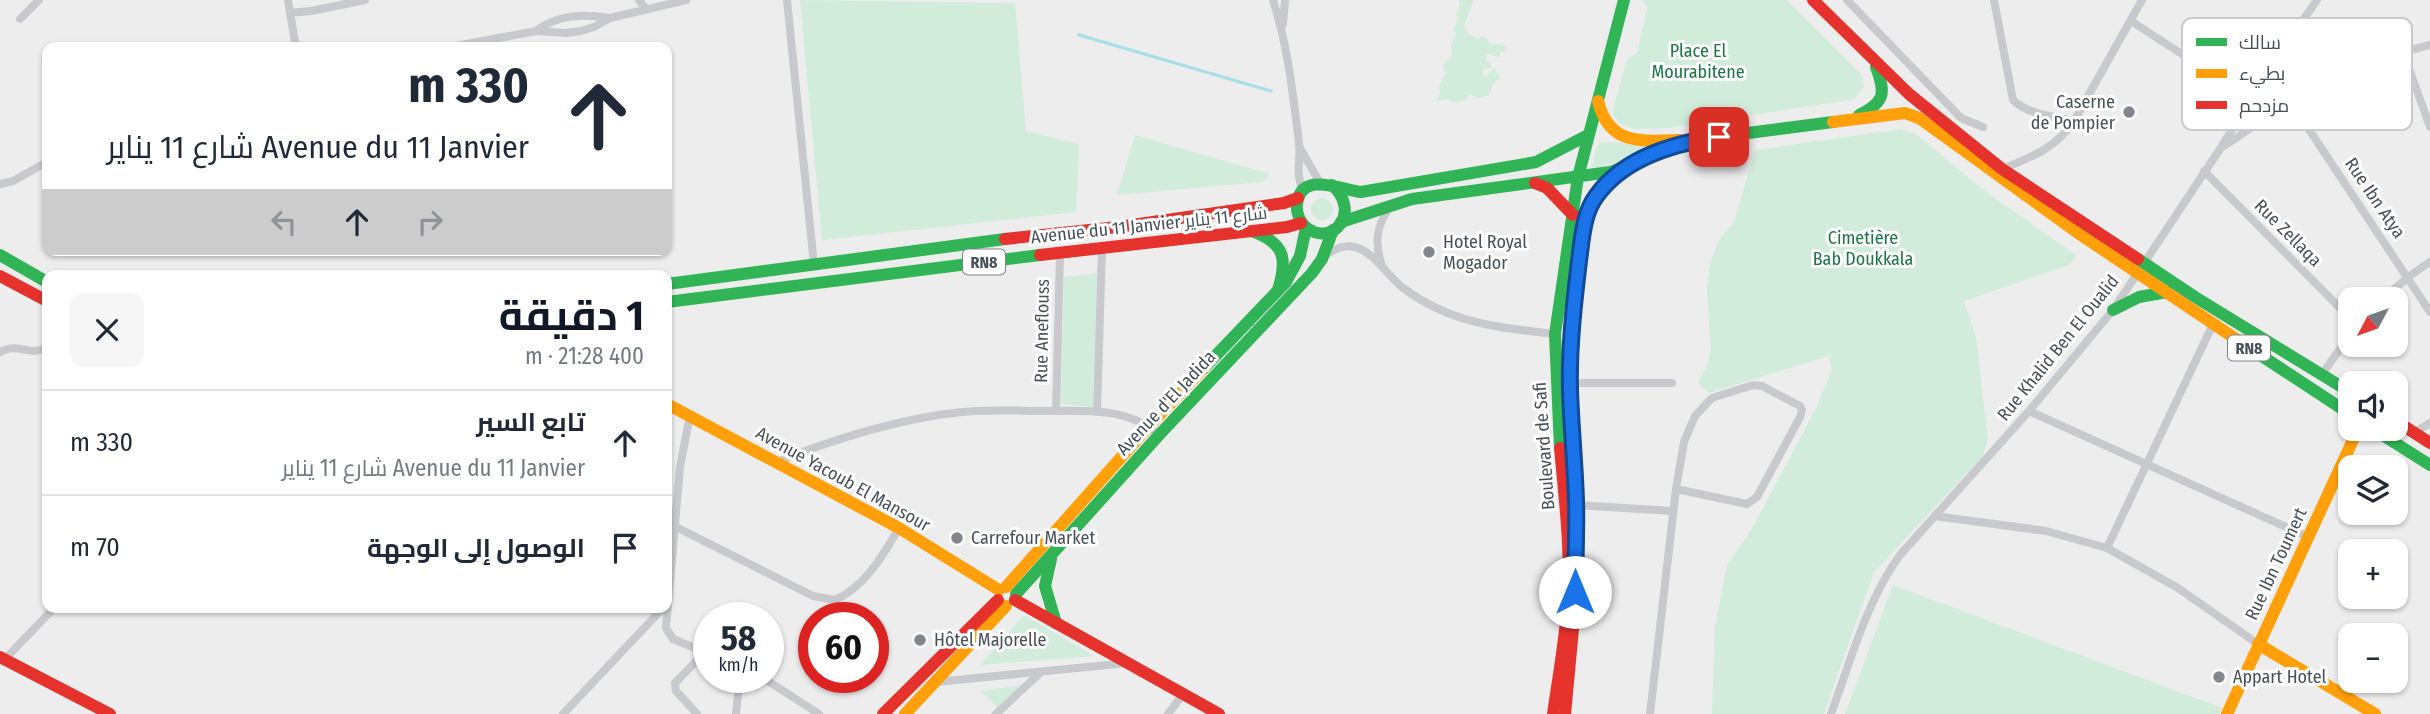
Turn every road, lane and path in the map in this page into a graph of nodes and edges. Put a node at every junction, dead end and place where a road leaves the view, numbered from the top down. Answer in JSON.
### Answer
{"nodes":[{"id":1,"x":39,"y":0,"type":"edge"},
{"id":2,"x":288,"y":0,"type":"edge"},
{"id":3,"x":365,"y":0,"type":"edge"},
{"id":4,"x":639,"y":0,"type":"edge"},
{"id":5,"x":686,"y":0,"type":"edge"},
{"id":6,"x":787,"y":0,"type":"edge"},
{"id":7,"x":1273,"y":0,"type":"edge"},
{"id":8,"x":1284,"y":0,"type":"edge"},
{"id":9,"x":1624,"y":0,"type":"edge"},
{"id":10,"x":1813,"y":0,"type":"edge"},
{"id":11,"x":1847,"y":0,"type":"edge"},
{"id":12,"x":1994,"y":0,"type":"edge"},
{"id":13,"x":2141,"y":0,"type":"edge"},
{"id":14,"x":2317,"y":0,"type":"edge"},
{"id":15,"x":646,"y":9,"type":"junction"},
{"id":16,"x":290,"y":13,"type":"junction"},
{"id":17,"x":610,"y":18,"type":"junction"},
{"id":18,"x":2304,"y":18,"type":"edge"},
{"id":19,"x":19,"y":19,"type":"dead end"},
{"id":20,"x":2131,"y":21,"type":"junction"},
{"id":21,"x":536,"y":31,"type":"junction"},
{"id":22,"x":1282,"y":31,"type":"junction"},
{"id":23,"x":295,"y":42,"type":"edge"},
{"id":24,"x":477,"y":42,"type":"edge"},
{"id":25,"x":2430,"y":45,"type":"edge"},
{"id":26,"x":2412,"y":50,"type":"edge"},
{"id":27,"x":2182,"y":54,"type":"edge"},
{"id":28,"x":1874,"y":60,"type":"junction"},
{"id":29,"x":2412,"y":77,"type":"edge"},
{"id":30,"x":1598,"y":99,"type":"junction"},
{"id":31,"x":1852,"y":118,"type":"junction"},
{"id":32,"x":2074,"y":121,"type":"junction"},
{"id":33,"x":1983,"y":127,"type":"dead end"},
{"id":34,"x":2430,"y":127,"type":"edge"},
{"id":35,"x":2232,"y":130,"type":"edge"},
{"id":36,"x":2249,"y":130,"type":"edge"},
{"id":37,"x":2310,"y":130,"type":"edge"},
{"id":38,"x":1588,"y":135,"type":"junction"},
{"id":39,"x":1694,"y":140,"type":"junction"},
{"id":40,"x":1300,"y":148,"type":"junction"},
{"id":41,"x":2220,"y":149,"type":"junction"},
{"id":42,"x":42,"y":165,"type":"edge"},
{"id":43,"x":1627,"y":166,"type":"junction"},
{"id":44,"x":2002,"y":169,"type":"junction"},
{"id":45,"x":2204,"y":171,"type":"junction"},
{"id":46,"x":1578,"y":177,"type":"junction"},
{"id":47,"x":1531,"y":182,"type":"junction"},
{"id":48,"x":0,"y":184,"type":"edge"},
{"id":49,"x":1326,"y":184,"type":"junction"},
{"id":50,"x":1301,"y":194,"type":"junction"},
{"id":51,"x":1394,"y":204,"type":"junction"},
{"id":52,"x":1573,"y":215,"type":"junction"},
{"id":53,"x":1304,"y":225,"type":"junction"},
{"id":54,"x":1337,"y":226,"type":"junction"},
{"id":55,"x":1251,"y":231,"type":"junction"},
{"id":56,"x":1102,"y":247,"type":"junction"},
{"id":57,"x":1060,"y":253,"type":"junction"},
{"id":58,"x":0,"y":255,"type":"edge"},
{"id":59,"x":1322,"y":259,"type":"junction"},
{"id":60,"x":2430,"y":262,"type":"edge"},
{"id":61,"x":814,"y":265,"type":"junction"},
{"id":62,"x":1383,"y":268,"type":"junction"},
{"id":63,"x":2141,"y":268,"type":"junction"},
{"id":64,"x":0,"y":276,"type":"edge"},
{"id":65,"x":2408,"y":277,"type":"junction"},
{"id":66,"x":42,"y":279,"type":"edge"},
{"id":67,"x":672,"y":283,"type":"edge"},
{"id":68,"x":2397,"y":287,"type":"edge"},
{"id":69,"x":1278,"y":290,"type":"junction"},
{"id":70,"x":2167,"y":292,"type":"junction"},
{"id":71,"x":42,"y":298,"type":"edge"},
{"id":72,"x":672,"y":301,"type":"edge"},
{"id":73,"x":2338,"y":306,"type":"edge"},
{"id":74,"x":2113,"y":310,"type":"junction"},
{"id":75,"x":2430,"y":312,"type":"edge"},
{"id":76,"x":1557,"y":316,"type":"junction"},
{"id":77,"x":1572,"y":317,"type":"junction"},
{"id":78,"x":2213,"y":324,"type":"junction"},
{"id":79,"x":1555,"y":334,"type":"junction"},
{"id":80,"x":42,"y":349,"type":"edge"},
{"id":81,"x":0,"y":352,"type":"edge"},
{"id":82,"x":2338,"y":352,"type":"edge"},
{"id":83,"x":2322,"y":374,"type":"junction"},
{"id":84,"x":1672,"y":383,"type":"dead end"},
{"id":85,"x":2338,"y":384,"type":"edge"},
{"id":86,"x":1570,"y":385,"type":"junction"},
{"id":87,"x":1556,"y":388,"type":"junction"},
{"id":88,"x":672,"y":406,"type":"edge"},
{"id":89,"x":2338,"y":406,"type":"edge"},
{"id":90,"x":1056,"y":411,"type":"junction"},
{"id":91,"x":2029,"y":411,"type":"junction"},
{"id":92,"x":1097,"y":412,"type":"junction"},
{"id":93,"x":690,"y":415,"type":"junction"},
{"id":94,"x":2430,"y":423,"type":"edge"},
{"id":95,"x":1149,"y":426,"type":"junction"},
{"id":96,"x":2408,"y":429,"type":"edge"},
{"id":97,"x":2414,"y":433,"type":"junction"},
{"id":98,"x":1159,"y":435,"type":"junction"},
{"id":99,"x":2352,"y":441,"type":"edge"},
{"id":100,"x":2392,"y":441,"type":"edge"},
{"id":101,"x":2430,"y":443,"type":"edge"},
{"id":102,"x":777,"y":462,"type":"junction"},
{"id":103,"x":2145,"y":464,"type":"junction"},
{"id":104,"x":2430,"y":465,"type":"edge"},
{"id":105,"x":1676,"y":489,"type":"junction"},
{"id":106,"x":1576,"y":505,"type":"junction"},
{"id":107,"x":1672,"y":511,"type":"junction"},
{"id":108,"x":1935,"y":516,"type":"junction"},
{"id":109,"x":1571,"y":526,"type":"junction"},
{"id":110,"x":676,"y":527,"type":"junction"},
{"id":111,"x":899,"y":528,"type":"junction"},
{"id":112,"x":2308,"y":537,"type":"junction"},
{"id":113,"x":2107,"y":548,"type":"junction"},
{"id":114,"x":1052,"y":555,"type":"junction"},
{"id":115,"x":672,"y":558,"type":"edge"},
{"id":116,"x":1007,"y":596,"type":"junction"},
{"id":117,"x":49,"y":613,"type":"edge"},
{"id":118,"x":658,"y":613,"type":"edge"},
{"id":119,"x":665,"y":613,"type":"edge"},
{"id":120,"x":1056,"y":623,"type":"junction"},
{"id":121,"x":2258,"y":645,"type":"junction"},
{"id":122,"x":693,"y":647,"type":"edge"},
{"id":123,"x":1566,"y":654,"type":"junction"},
{"id":124,"x":2,"y":658,"type":"edge"},
{"id":125,"x":1128,"y":663,"type":"junction"},
{"id":126,"x":693,"y":667,"type":"edge"},
{"id":127,"x":1040,"y":673,"type":"junction"},
{"id":128,"x":936,"y":682,"type":"junction"},
{"id":129,"x":784,"y":691,"type":"edge"},
{"id":130,"x":738,"y":693,"type":"edge"},
{"id":131,"x":1184,"y":693,"type":"junction"},
{"id":132,"x":110,"y":714,"type":"edge"},
{"id":133,"x":563,"y":714,"type":"edge"},
{"id":134,"x":698,"y":714,"type":"edge"},
{"id":135,"x":736,"y":714,"type":"edge"},
{"id":136,"x":820,"y":714,"type":"edge"},
{"id":137,"x":883,"y":714,"type":"edge"},
{"id":138,"x":905,"y":714,"type":"edge"},
{"id":139,"x":996,"y":714,"type":"edge"},
{"id":140,"x":1168,"y":714,"type":"edge"},
{"id":141,"x":1219,"y":714,"type":"edge"},
{"id":142,"x":1553,"y":714,"type":"edge"},
{"id":143,"x":1565,"y":714,"type":"edge"},
{"id":144,"x":1650,"y":714,"type":"edge"},
{"id":145,"x":1832,"y":714,"type":"edge"},
{"id":146,"x":2227,"y":714,"type":"edge"},
{"id":147,"x":2375,"y":714,"type":"edge"}],
"edges":[{"from":1,"to":19,"type":"street"},
{"from":2,"to":16,"type":"street"},
{"from":3,"to":16,"type":"street"},
{"from":4,"to":15,"type":"street"},
{"from":5,"to":15,"type":"street"},
{"from":6,"to":61,"type":"street"},
{"from":7,"to":22,"type":"street"},
{"from":8,"to":22,"type":"street"},
{"from":9,"to":30,"type":"main road","name":"Boulevard de Safi"},
{"from":10,"to":28,"type":"main road","number":"RN8"},
{"from":11,"to":33,"type":"street"},
{"from":12,"to":32,"type":"street"},
{"from":13,"to":20,"type":"street"},
{"from":14,"to":18,"type":"street","name":"Rue Khalid Ben El Oualid"},
{"from":15,"to":17,"type":"street"},
{"from":16,"to":23,"type":"street"},
{"from":17,"to":21,"type":"street"},
{"from":17,"to":21,"type":"street"},
{"from":20,"to":27,"type":"street"},
{"from":20,"to":32,"type":"street"},
{"from":21,"to":24,"type":"street"},
{"from":22,"to":40,"type":"street"},
{"from":25,"to":26,"type":"street"},
{"from":28,"to":31,"type":"main road"},
{"from":28,"to":44,"type":"main road","number":"RN8"},
{"from":29,"to":34,"type":"street"},
{"from":30,"to":38,"type":"main road","name":"Boulevard de Safi"},
{"from":30,"to":39,"type":"main road"},
{"from":31,"to":39,"type":"main road","number":"RN8"},
{"from":31,"to":63,"type":"main road","number":"RN8"},
{"from":32,"to":44,"type":"street"},
{"from":35,"to":41,"type":"street","name":"Rue Khalid Ben El Oualid"},
{"from":36,"to":41,"type":"street"},
{"from":37,"to":65,"type":"street","name":"Rue Ibn Atya"},
{"from":38,"to":46,"type":"main road","name":"Boulevard de Safi"},
{"from":38,"to":49,"type":"main road"},
{"from":39,"to":43,"type":"main road","number":"RN8"},
{"from":40,"to":49,"type":"street"},
{"from":40,"to":50,"type":"street"},
{"from":41,"to":45,"type":"street","name":"Rue Khalid Ben El Oualid"},
{"from":42,"to":48,"type":"street"},
{"from":43,"to":46,"type":"main road","number":"RN8"},
{"from":43,"to":77,"type":"main road","name":"Boulevard de Safi"},
{"from":44,"to":63,"type":"main road","number":"RN8"},
{"from":45,"to":63,"type":"street","name":"Rue Khalid Ben El Oualid"},
{"from":45,"to":73,"type":"street","name":"Rue Zellaqa"},
{"from":46,"to":47,"type":"main road","number":"RN8"},
{"from":46,"to":52,"type":"main road","name":"Boulevard de Safi"},
{"from":47,"to":51,"type":"main road","number":"RN8"},
{"from":47,"to":52,"type":"main road"},
{"from":49,"to":50,"type":"main road","number":"RN8"},
{"from":49,"to":54,"type":"main road"},
{"from":50,"to":53,"type":"main road"},
{"from":50,"to":61,"type":"main road","name":"Avenue du 11 Janvier شارع 11 يناير","number":"RN8"},
{"from":51,"to":54,"type":"main road","number":"RN8"},
{"from":51,"to":62,"type":"street"},
{"from":52,"to":76,"type":"main road","name":"Boulevard de Safi"},
{"from":53,"to":54,"type":"main road","number":"RN8"},
{"from":53,"to":55,"type":"main road","name":"Avenue du 11 Janvier شارع 11 يناير","number":"RN8"},
{"from":53,"to":69,"type":"main road","name":"Avenue d'El Jadida"},
{"from":54,"to":59,"type":"main road","name":"Avenue d'El Jadida"},
{"from":55,"to":56,"type":"main road","name":"Avenue du 11 Janvier شارع 11 يناير","number":"RN8"},
{"from":55,"to":69,"type":"main road"},
{"from":56,"to":57,"type":"main road","name":"Avenue du 11 Janvier شارع 11 يناير","number":"RN8"},
{"from":56,"to":92,"type":"street"},
{"from":57,"to":72,"type":"main road","name":"Avenue du 11 Janvier شارع 11 يناير","number":"RN8"},
{"from":57,"to":90,"type":"street","name":"Rue Aneflouss"},
{"from":58,"to":66,"type":"main road"},
{"from":59,"to":62,"type":"street"},
{"from":59,"to":98,"type":"main road","name":"Avenue d'El Jadida"},
{"from":60,"to":65,"type":"street"},
{"from":61,"to":67,"type":"main road","name":"Avenue du 11 Janvier شارع 11 يناير","number":"RN8"},
{"from":62,"to":79,"type":"street"},
{"from":63,"to":70,"type":"main road","number":"RN8"},
{"from":63,"to":74,"type":"street","name":"Rue Khalid Ben El Oualid"},
{"from":63,"to":83,"type":"main road","number":"RN8"},
{"from":64,"to":71,"type":"main road"},
{"from":65,"to":68,"type":"street"},
{"from":65,"to":75,"type":"street","name":"Rue Ibn Atya"},
{"from":69,"to":95,"type":"main road","name":"Avenue d'El Jadida"},
{"from":70,"to":74,"type":"main road"},
{"from":70,"to":78,"type":"main road","number":"RN8"},
{"from":74,"to":91,"type":"street","name":"Rue Khalid Ben El Oualid"},
{"from":76,"to":77,"type":"main road"},
{"from":76,"to":79,"type":"main road","name":"Boulevard de Safi"},
{"from":77,"to":86,"type":"main road","name":"Boulevard de Safi"},
{"from":78,"to":89,"type":"main road","number":"RN8"},
{"from":78,"to":103,"type":"street"},
{"from":79,"to":87,"type":"main road","name":"Boulevard de Safi"},
{"from":80,"to":81,"type":"street"},
{"from":82,"to":83,"type":"street"},
{"from":83,"to":85,"type":"main road","number":"RN8"},
{"from":84,"to":86,"type":"street"},
{"from":86,"to":87,"type":"main road"},
{"from":86,"to":106,"type":"main road","name":"Boulevard de Safi"},
{"from":87,"to":109,"type":"main road","name":"Boulevard de Safi"},
{"from":88,"to":93,"type":"main road","name":"Avenue Yacoub El Mansour"},
{"from":90,"to":92,"type":"street"},
{"from":90,"to":102,"type":"street"},
{"from":91,"to":103,"type":"street"},
{"from":91,"to":108,"type":"street","name":"Rue Khalid Ben El Oualid"},
{"from":92,"to":95,"type":"street"},
{"from":93,"to":102,"type":"main road","name":"Avenue Yacoub El Mansour"},
{"from":93,"to":110,"type":"street"},
{"from":94,"to":97,"type":"street"},
{"from":95,"to":98,"type":"street"},
{"from":95,"to":116,"type":"main road","name":"Avenue d'El Jadida"},
{"from":96,"to":97,"type":"main road"},
{"from":97,"to":101,"type":"main road"},
{"from":98,"to":114,"type":"main road","name":"Avenue d'El Jadida"},
{"from":99,"to":112,"type":"main road","name":"Rue Ibn Toumert"},
{"from":100,"to":104,"type":"main road"},
{"from":102,"to":111,"type":"main road","name":"Avenue Yacoub El Mansour"},
{"from":103,"to":112,"type":"street"},
{"from":103,"to":113,"type":"street"},
{"from":105,"to":105,"type":"street"},
{"from":105,"to":107,"type":"street"},
{"from":106,"to":107,"type":"street"},
{"from":106,"to":109,"type":"main road","name":"Boulevard de Safi"},
{"from":107,"to":144,"type":"street"},
{"from":108,"to":113,"type":"street"},
{"from":108,"to":145,"type":"street","name":"Rue Khalid Ben El Oualid"},
{"from":109,"to":123,"type":"main road","name":"Boulevard de Safi"},
{"from":110,"to":111,"type":"street"},
{"from":110,"to":115,"type":"street"},
{"from":111,"to":116,"type":"main road","name":"Avenue Yacoub El Mansour"},
{"from":112,"to":121,"type":"main road","name":"Rue Ibn Toumert"},
{"from":113,"to":121,"type":"street"},
{"from":114,"to":116,"type":"main road","name":"Avenue d'El Jadida"},
{"from":114,"to":120,"type":"main road"},
{"from":116,"to":120,"type":"main road","name":"Avenue Yacoub El Mansour"},
{"from":116,"to":128,"type":"main road"},
{"from":116,"to":137,"type":"main road"},
{"from":117,"to":124,"type":"street"},
{"from":118,"to":133,"type":"street"},
{"from":119,"to":122,"type":"street"},
{"from":120,"to":125,"type":"main road","name":"Avenue Yacoub El Mansour"},
{"from":121,"to":146,"type":"main road","name":"Rue Ibn Toumert"},
{"from":121,"to":147,"type":"main road"},
{"from":123,"to":142,"type":"main road","name":"Boulevard de Safi"},
{"from":123,"to":143,"type":"main road","name":"Boulevard de Safi"},
{"from":124,"to":132,"type":"main road"},
{"from":125,"to":127,"type":"street"},
{"from":125,"to":131,"type":"main road","name":"Avenue Yacoub El Mansour"},
{"from":126,"to":134,"type":"street"},
{"from":127,"to":128,"type":"street"},
{"from":127,"to":139,"type":"street"},
{"from":128,"to":138,"type":"main road"},
{"from":129,"to":136,"type":"street"},
{"from":130,"to":135,"type":"street"},
{"from":131,"to":140,"type":"street"},
{"from":131,"to":141,"type":"main road","name":"Avenue Yacoub El Mansour"}]}
